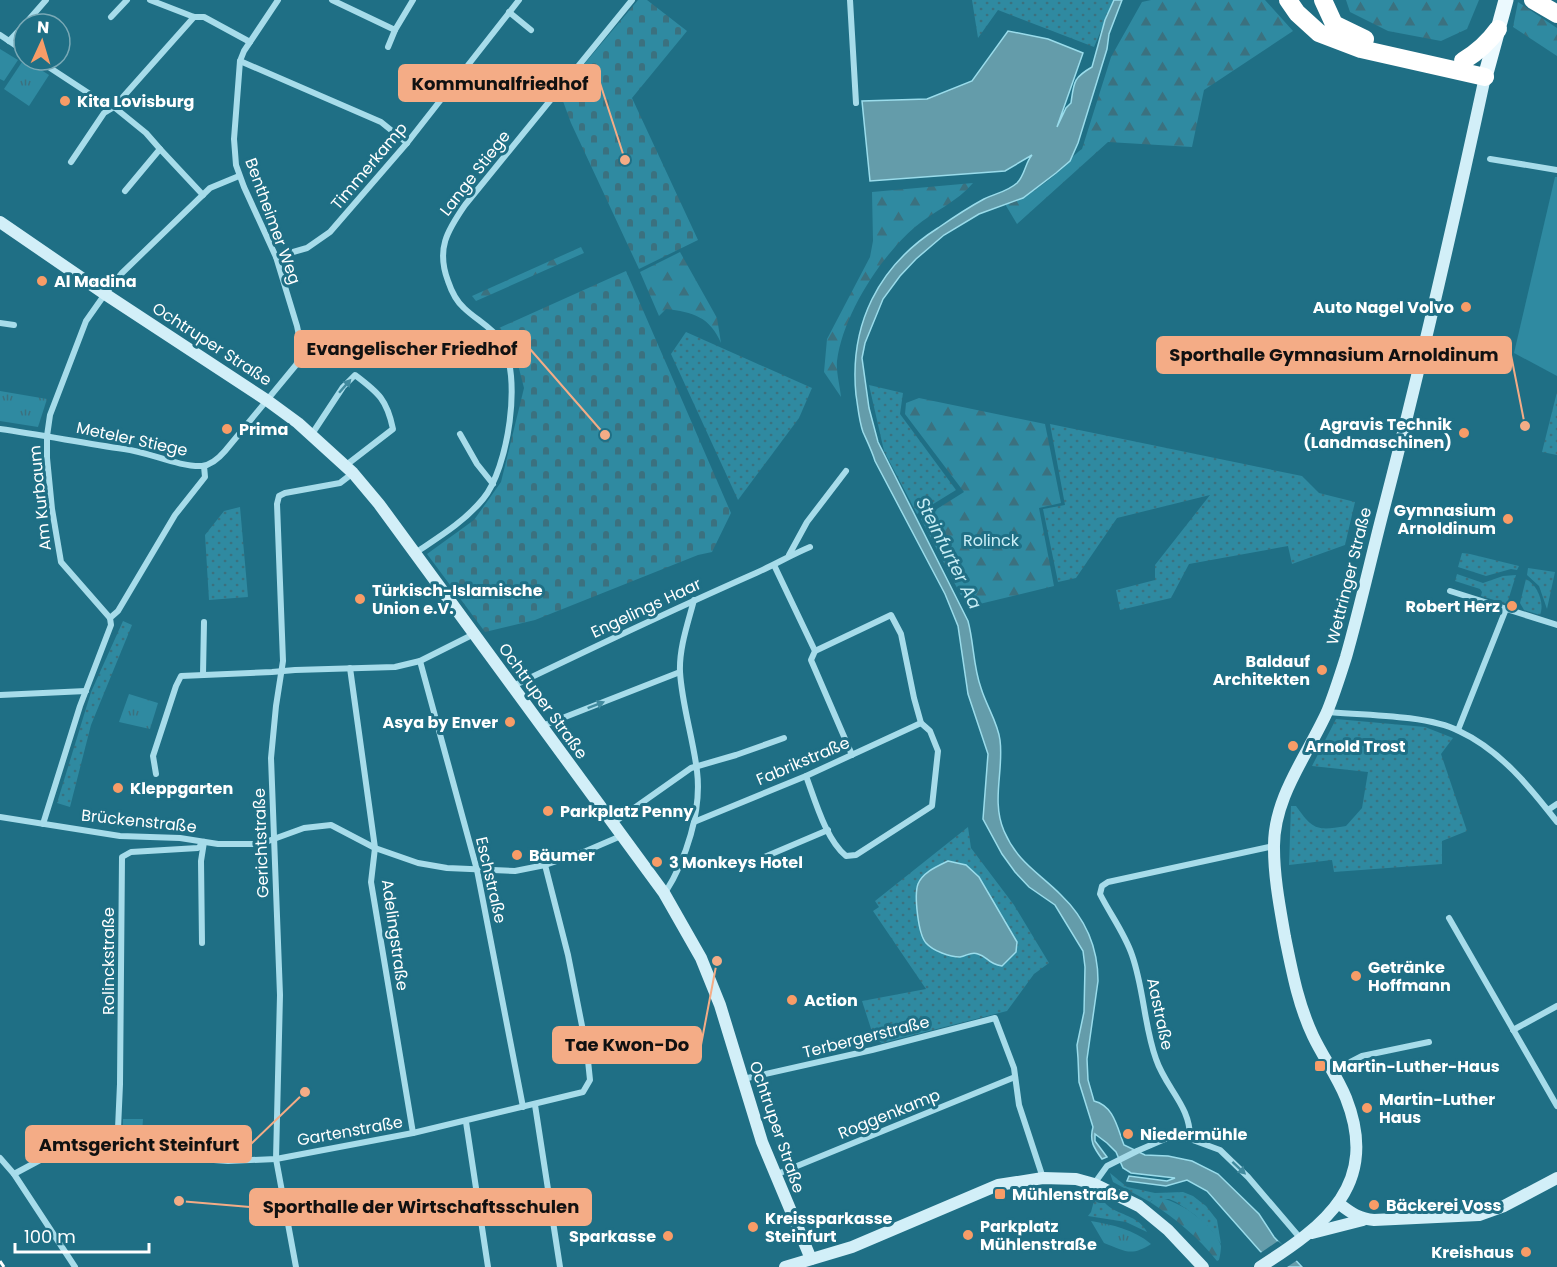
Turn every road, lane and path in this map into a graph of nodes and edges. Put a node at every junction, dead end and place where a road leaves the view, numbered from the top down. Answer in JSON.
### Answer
{"nodes":[{"id":1,"x":46,"y":0,"type":"edge"},
{"id":2,"x":127,"y":0,"type":"edge"},
{"id":3,"x":150,"y":0,"type":"edge"},
{"id":4,"x":278,"y":0,"type":"edge"},
{"id":5,"x":332,"y":0,"type":"edge"},
{"id":6,"x":413,"y":0,"type":"edge"},
{"id":7,"x":519,"y":0,"type":"edge"},
{"id":8,"x":632,"y":0,"type":"edge"},
{"id":9,"x":850,"y":0,"type":"edge"},
{"id":10,"x":1288,"y":0,"type":"edge"},
{"id":11,"x":1323,"y":0,"type":"edge"},
{"id":12,"x":1506,"y":0,"type":"edge"},
{"id":13,"x":1533,"y":0,"type":"edge"},
{"id":14,"x":1550,"y":0,"type":"edge"},
{"id":15,"x":1557,"y":4,"type":"edge"},
{"id":16,"x":35,"y":12,"type":"edge"},
{"id":17,"x":509,"y":12,"type":"junction"},
{"id":18,"x":1557,"y":14,"type":"edge"},
{"id":19,"x":111,"y":17,"type":"dead end"},
{"id":20,"x":194,"y":18,"type":"junction"},
{"id":21,"x":1498,"y":29,"type":"junction"},
{"id":22,"x":395,"y":30,"type":"junction"},
{"id":23,"x":531,"y":30,"type":"dead end"},
{"id":24,"x":0,"y":35,"type":"edge"},
{"id":25,"x":12,"y":38,"type":"edge"},
{"id":26,"x":9,"y":41,"type":"junction"},
{"id":27,"x":250,"y":42,"type":"junction"},
{"id":28,"x":12,"y":43,"type":"edge"},
{"id":29,"x":388,"y":47,"type":"dead end"},
{"id":30,"x":240,"y":61,"type":"junction"},
{"id":31,"x":1463,"y":61,"type":"junction"},
{"id":32,"x":56,"y":72,"type":"edge"},
{"id":33,"x":1485,"y":77,"type":"junction"},
{"id":34,"x":856,"y":103,"type":"dead end"},
{"id":35,"x":114,"y":107,"type":"junction"},
{"id":36,"x":407,"y":143,"type":"junction"},
{"id":37,"x":160,"y":149,"type":"junction"},
{"id":38,"x":1490,"y":159,"type":"dead end"},
{"id":39,"x":71,"y":162,"type":"dead end"},
{"id":40,"x":1557,"y":170,"type":"edge"},
{"id":41,"x":239,"y":176,"type":"junction"},
{"id":42,"x":125,"y":191,"type":"dead end"},
{"id":43,"x":203,"y":195,"type":"junction"},
{"id":44,"x":0,"y":222,"type":"edge"},
{"id":45,"x":276,"y":257,"type":"junction"},
{"id":46,"x":105,"y":294,"type":"junction"},
{"id":47,"x":0,"y":323,"type":"edge"},
{"id":48,"x":14,"y":326,"type":"dead end"},
{"id":49,"x":268,"y":401,"type":"junction"},
{"id":50,"x":0,"y":429,"type":"edge"},
{"id":51,"x":312,"y":434,"type":"junction"},
{"id":52,"x":460,"y":434,"type":"dead end"},
{"id":53,"x":47,"y":436,"type":"junction"},
{"id":54,"x":204,"y":466,"type":"junction"},
{"id":55,"x":349,"y":470,"type":"junction"},
{"id":56,"x":846,"y":471,"type":"dead end"},
{"id":57,"x":493,"y":484,"type":"junction"},
{"id":58,"x":810,"y":548,"type":"dead end"},
{"id":59,"x":415,"y":553,"type":"junction"},
{"id":60,"x":789,"y":555,"type":"junction"},
{"id":61,"x":774,"y":565,"type":"junction"},
{"id":62,"x":1450,"y":591,"type":"dead end"},
{"id":63,"x":694,"y":600,"type":"junction"},
{"id":64,"x":1506,"y":609,"type":"junction"},
{"id":65,"x":110,"y":618,"type":"junction"},
{"id":66,"x":204,"y":622,"type":"dead end"},
{"id":67,"x":1557,"y":625,"type":"edge"},
{"id":68,"x":474,"y":634,"type":"junction"},
{"id":69,"x":815,"y":651,"type":"junction"},
{"id":70,"x":420,"y":661,"type":"junction"},
{"id":71,"x":350,"y":668,"type":"junction"},
{"id":72,"x":283,"y":671,"type":"junction"},
{"id":73,"x":680,"y":672,"type":"junction"},
{"id":74,"x":203,"y":674,"type":"junction"},
{"id":75,"x":513,"y":686,"type":"junction"},
{"id":76,"x":86,"y":691,"type":"junction"},
{"id":77,"x":0,"y":695,"type":"edge"},
{"id":78,"x":1327,"y":712,"type":"junction"},
{"id":79,"x":921,"y":723,"type":"junction"},
{"id":80,"x":542,"y":726,"type":"junction"},
{"id":81,"x":1458,"y":730,"type":"junction"},
{"id":82,"x":784,"y":738,"type":"dead end"},
{"id":83,"x":852,"y":755,"type":"junction"},
{"id":84,"x":696,"y":767,"type":"junction"},
{"id":85,"x":156,"y":774,"type":"dead end"},
{"id":86,"x":806,"y":776,"type":"junction"},
{"id":87,"x":1557,"y":804,"type":"edge"},
{"id":88,"x":1548,"y":810,"type":"junction"},
{"id":89,"x":0,"y":817,"type":"edge"},
{"id":90,"x":694,"y":822,"type":"junction"},
{"id":91,"x":1557,"y":822,"type":"edge"},
{"id":92,"x":613,"y":823,"type":"junction"},
{"id":93,"x":43,"y":824,"type":"junction"},
{"id":94,"x":828,"y":830,"type":"junction"},
{"id":95,"x":621,"y":836,"type":"junction"},
{"id":96,"x":275,"y":839,"type":"junction"},
{"id":97,"x":204,"y":842,"type":"junction"},
{"id":98,"x":1274,"y":846,"type":"junction"},
{"id":99,"x":375,"y":848,"type":"junction"},
{"id":100,"x":762,"y":858,"type":"dead end"},
{"id":101,"x":545,"y":865,"type":"junction"},
{"id":102,"x":477,"y":870,"type":"junction"},
{"id":103,"x":664,"y":893,"type":"junction"},
{"id":104,"x":1449,"y":918,"type":"dead end"},
{"id":105,"x":202,"y":944,"type":"dead end"},
{"id":106,"x":1557,"y":1006,"type":"edge"},
{"id":107,"x":1514,"y":1030,"type":"junction"},
{"id":108,"x":1429,"y":1042,"type":"dead end"},
{"id":109,"x":1332,"y":1071,"type":"junction"},
{"id":110,"x":1015,"y":1077,"type":"junction"},
{"id":111,"x":743,"y":1079,"type":"junction"},
{"id":112,"x":535,"y":1105,"type":"junction"},
{"id":113,"x":1557,"y":1106,"type":"edge"},
{"id":114,"x":523,"y":1107,"type":"junction"},
{"id":115,"x":466,"y":1122,"type":"junction"},
{"id":116,"x":413,"y":1133,"type":"junction"},
{"id":117,"x":1190,"y":1138,"type":"junction"},
{"id":118,"x":70,"y":1144,"type":"dead end"},
{"id":119,"x":117,"y":1151,"type":"joint"},
{"id":120,"x":0,"y":1158,"type":"edge"},
{"id":121,"x":276,"y":1159,"type":"junction"},
{"id":122,"x":17,"y":1173,"type":"junction"},
{"id":123,"x":774,"y":1175,"type":"junction"},
{"id":124,"x":1043,"y":1178,"type":"junction"},
{"id":125,"x":1557,"y":1178,"type":"edge"},
{"id":126,"x":1094,"y":1184,"type":"junction"},
{"id":127,"x":1338,"y":1203,"type":"junction"},
{"id":128,"x":1363,"y":1220,"type":"junction"},
{"id":129,"x":1306,"y":1237,"type":"junction"},
{"id":130,"x":811,"y":1259,"type":"junction"},
{"id":131,"x":1261,"y":1266,"type":"edge"},
{"id":132,"x":75,"y":1267,"type":"edge"},
{"id":133,"x":296,"y":1267,"type":"edge"},
{"id":134,"x":488,"y":1267,"type":"edge"},
{"id":135,"x":560,"y":1267,"type":"edge"},
{"id":136,"x":785,"y":1267,"type":"edge"},
{"id":137,"x":1203,"y":1267,"type":"edge"}],
"edges":[{"from":1,"to":16,"type":"street"},
{"from":2,"to":19,"type":"street"},
{"from":3,"to":20,"type":"street"},
{"from":4,"to":27,"type":"street","name":"Bentheimer Weg"},
{"from":5,"to":22,"type":"street"},
{"from":6,"to":22,"type":"street"},
{"from":7,"to":17,"type":"street","name":"Timmerkamp"},
{"from":8,"to":57,"type":"street","name":"Lange Stiege"},
{"from":9,"to":34,"type":"street"},
{"from":10,"to":33,"type":"highway"},
{"from":11,"to":31,"type":"highway"},
{"from":12,"to":21,"type":"main road"},
{"from":13,"to":18,"type":"highway"},
{"from":14,"to":15,"type":"highway"},
{"from":17,"to":23,"type":"street"},
{"from":17,"to":36,"type":"street","name":"Timmerkamp"},
{"from":20,"to":27,"type":"street"},
{"from":20,"to":35,"type":"street"},
{"from":21,"to":31,"type":"highway"},
{"from":21,"to":33,"type":"main road"},
{"from":22,"to":29,"type":"street"},
{"from":24,"to":26,"type":"street"},
{"from":25,"to":26,"type":"street"},
{"from":26,"to":28,"type":"street"},
{"from":27,"to":30,"type":"street","name":"Bentheimer Weg"},
{"from":30,"to":36,"type":"street"},
{"from":30,"to":41,"type":"street","name":"Bentheimer Weg"},
{"from":31,"to":33,"type":"highway"},
{"from":32,"to":35,"type":"street"},
{"from":33,"to":78,"type":"main road","name":"Wettringer Straße"},
{"from":35,"to":37,"type":"street"},
{"from":35,"to":39,"type":"street"},
{"from":36,"to":45,"type":"street","name":"Timmerkamp"},
{"from":37,"to":42,"type":"street"},
{"from":37,"to":43,"type":"street"},
{"from":38,"to":40,"type":"street"},
{"from":41,"to":43,"type":"street","name":"Am Kurbaum"},
{"from":41,"to":45,"type":"street","name":"Bentheimer Weg"},
{"from":43,"to":46,"type":"street","name":"Am Kurbaum"},
{"from":44,"to":46,"type":"main road","name":"Ochtruper Straße"},
{"from":45,"to":49,"type":"street","name":"Bentheimer Weg"},
{"from":46,"to":49,"type":"main road","name":"Ochtruper Straße"},
{"from":46,"to":53,"type":"street","name":"Am Kurbaum"},
{"from":47,"to":48,"type":"street"},
{"from":49,"to":51,"type":"main road","name":"Ochtruper Straße"},
{"from":49,"to":54,"type":"street","name":"Meteler Stiege"},
{"from":50,"to":53,"type":"street","name":"Meteler Stiege"},
{"from":51,"to":55,"type":"main road","name":"Ochtruper Straße"},
{"from":51,"to":55,"type":"street","one_way":true},
{"from":52,"to":57,"type":"street"},
{"from":53,"to":54,"type":"street","name":"Meteler Stiege"},
{"from":53,"to":65,"type":"street","name":"Am Kurbaum"},
{"from":54,"to":65,"type":"street"},
{"from":55,"to":59,"type":"main road","name":"Ochtruper Straße"},
{"from":55,"to":72,"type":"street","name":"Gerichtstraße"},
{"from":56,"to":60,"type":"street","name":"Engelings Haar"},
{"from":57,"to":59,"type":"street","name":"Lange Stiege"},
{"from":58,"to":60,"type":"street","name":"Engelings Haar"},
{"from":59,"to":68,"type":"main road","name":"Ochtruper Straße"},
{"from":60,"to":61,"type":"street","name":"Engelings Haar"},
{"from":61,"to":63,"type":"street","name":"Engelings Haar"},
{"from":61,"to":69,"type":"street"},
{"from":62,"to":64,"type":"street"},
{"from":63,"to":73,"type":"street"},
{"from":63,"to":75,"type":"street","name":"Engelings Haar"},
{"from":64,"to":67,"type":"street"},
{"from":64,"to":81,"type":"street"},
{"from":65,"to":76,"type":"street"},
{"from":66,"to":74,"type":"street"},
{"from":68,"to":70,"type":"street"},
{"from":68,"to":75,"type":"main road","name":"Ochtruper Straße"},
{"from":69,"to":79,"type":"street"},
{"from":69,"to":83,"type":"street"},
{"from":70,"to":71,"type":"street"},
{"from":70,"to":102,"type":"street","name":"Eschstraße"},
{"from":71,"to":72,"type":"street"},
{"from":71,"to":99,"type":"street","name":"Adelingstraße"},
{"from":72,"to":74,"type":"street"},
{"from":72,"to":96,"type":"street","name":"Gerichtstraße"},
{"from":80,"to":73,"type":"street","one_way":true},
{"from":73,"to":84,"type":"street"},
{"from":74,"to":85,"type":"street"},
{"from":75,"to":80,"type":"main road","name":"Ochtruper Straße"},
{"from":76,"to":77,"type":"street"},
{"from":76,"to":93,"type":"street"},
{"from":78,"to":81,"type":"street"},
{"from":78,"to":98,"type":"main road","name":"Wettringer Straße"},
{"from":79,"to":83,"type":"street","name":"Fabrikstraße"},
{"from":79,"to":94,"type":"street"},
{"from":80,"to":92,"type":"main road","name":"Ochtruper Straße"},
{"from":81,"to":88,"type":"street"},
{"from":82,"to":84,"type":"street"},
{"from":83,"to":86,"type":"street","name":"Fabrikstraße"},
{"from":84,"to":90,"type":"street"},
{"from":84,"to":92,"type":"street"},
{"from":86,"to":90,"type":"street","name":"Fabrikstraße"},
{"from":86,"to":94,"type":"street"},
{"from":87,"to":88,"type":"street"},
{"from":88,"to":91,"type":"street"},
{"from":89,"to":93,"type":"street","name":"Brückenstraße"},
{"from":90,"to":103,"type":"street"},
{"from":92,"to":95,"type":"main road","name":"Ochtruper Straße"},
{"from":93,"to":97,"type":"street","name":"Brückenstraße"},
{"from":94,"to":100,"type":"street"},
{"from":95,"to":101,"type":"street","name":"Brückenstraße"},
{"from":95,"to":103,"type":"main road","name":"Ochtruper Straße"},
{"from":96,"to":97,"type":"street","name":"Brückenstraße"},
{"from":96,"to":99,"type":"street","name":"Brückenstraße"},
{"from":96,"to":121,"type":"street","name":"Gerichtstraße"},
{"from":97,"to":105,"type":"street"},
{"from":97,"to":119,"type":"street","name":"Rolinckstraße"},
{"from":98,"to":109,"type":"main road","name":"Wettringer Straße"},
{"from":98,"to":117,"type":"street","name":"Aastraße"},
{"from":99,"to":102,"type":"street","name":"Brückenstraße"},
{"from":99,"to":116,"type":"street","name":"Adelingstraße"},
{"from":101,"to":102,"type":"street","name":"Brückenstraße"},
{"from":101,"to":112,"type":"street","name":"Gartenstraße"},
{"from":102,"to":114,"type":"street","name":"Eschstraße"},
{"from":103,"to":111,"type":"main road","name":"Ochtruper Straße"},
{"from":104,"to":107,"type":"street"},
{"from":106,"to":107,"type":"street"},
{"from":107,"to":113,"type":"street"},
{"from":108,"to":109,"type":"street"},
{"from":109,"to":127,"type":"main road","name":"Wettringer Straße"},
{"from":110,"to":111,"type":"street","name":"Terbergerstraße"},
{"from":110,"to":123,"type":"street","name":"Roggenkamp"},
{"from":110,"to":124,"type":"street"},
{"from":111,"to":123,"type":"main road","name":"Ochtruper Straße"},
{"from":112,"to":114,"type":"street","name":"Gartenstraße"},
{"from":112,"to":135,"type":"street"},
{"from":114,"to":115,"type":"street","name":"Gartenstraße"},
{"from":115,"to":116,"type":"street","name":"Gartenstraße"},
{"from":115,"to":134,"type":"street"},
{"from":116,"to":121,"type":"street","name":"Gartenstraße"},
{"from":117,"to":126,"type":"street"},
{"from":117,"to":129,"type":"street","one_way":true},
{"from":118,"to":122,"type":"street"},
{"from":119,"to":121,"type":"street","name":"Gartenstraße"},
{"from":120,"to":122,"type":"street"},
{"from":121,"to":133,"type":"street","name":"Gerichtstraße"},
{"from":122,"to":132,"type":"street"},
{"from":123,"to":130,"type":"main road","name":"Ochtruper Straße"},
{"from":124,"to":126,"type":"main road"},
{"from":124,"to":130,"type":"main road"},
{"from":125,"to":128,"type":"main road"},
{"from":126,"to":137,"type":"main road"},
{"from":127,"to":128,"type":"main road"},
{"from":127,"to":129,"type":"main road","name":"Wettringer Straße"},
{"from":128,"to":129,"type":"main road"},
{"from":129,"to":131,"type":"main road"},
{"from":130,"to":136,"type":"main road"}]}
